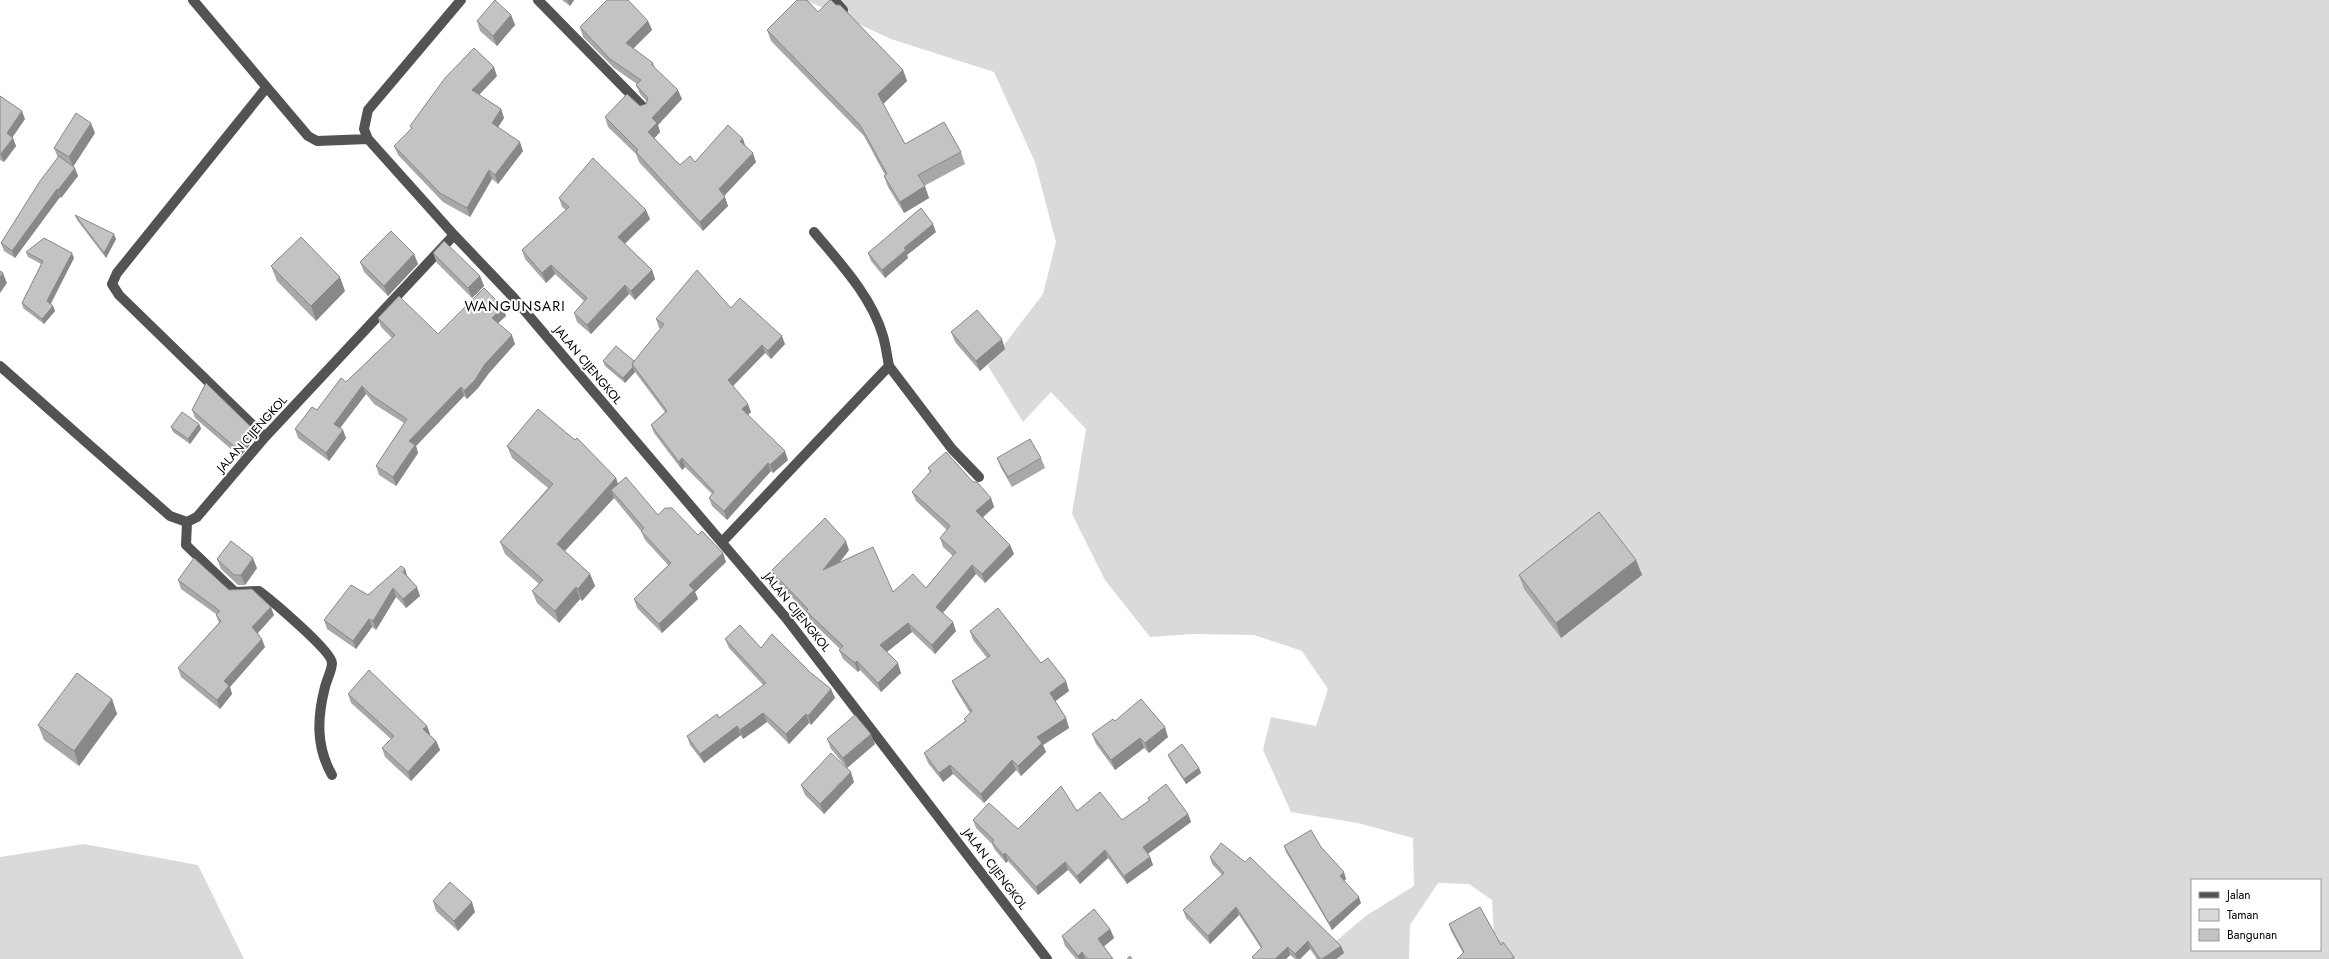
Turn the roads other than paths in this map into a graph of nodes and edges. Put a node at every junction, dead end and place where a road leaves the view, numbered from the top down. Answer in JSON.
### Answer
{"nodes":[{"id":1,"x":193,"y":0,"type":"edge"},
{"id":2,"x":461,"y":0,"type":"edge"},
{"id":3,"x":538,"y":0,"type":"edge"},
{"id":4,"x":834,"y":0,"type":"edge"},
{"id":5,"x":843,"y":10,"type":"edge"},
{"id":6,"x":266,"y":88,"type":"junction"},
{"id":7,"x":645,"y":109,"type":"edge"},
{"id":8,"x":368,"y":139,"type":"junction"},
{"id":9,"x":814,"y":232,"type":"dead end"},
{"id":10,"x":454,"y":235,"type":"junction"},
{"id":11,"x":0,"y":366,"type":"edge"},
{"id":12,"x":889,"y":366,"type":"junction"},
{"id":13,"x":265,"y":437,"type":"junction"},
{"id":14,"x":979,"y":477,"type":"dead end"},
{"id":15,"x":187,"y":522,"type":"junction"},
{"id":16,"x":722,"y":542,"type":"junction"},
{"id":17,"x":332,"y":775,"type":"dead end"},
{"id":18,"x":1047,"y":959,"type":"edge"}],
"edges":[{"from":1,"to":6,"type":"street"},
{"from":2,"to":8,"type":"street"},
{"from":3,"to":7,"type":"street"},
{"from":4,"to":5,"type":"street"},
{"from":6,"to":8,"type":"street"},
{"from":6,"to":13,"type":"street"},
{"from":8,"to":10,"type":"street"},
{"from":9,"to":12,"type":"street"},
{"from":10,"to":13,"type":"street","name":"JALAN CIJENGKOL"},
{"from":10,"to":16,"type":"street","name":"JALAN CIJENGKOL"},
{"from":11,"to":15,"type":"street"},
{"from":12,"to":14,"type":"street"},
{"from":12,"to":16,"type":"street"},
{"from":13,"to":15,"type":"street","name":"JALAN CIJENGKOL"},
{"from":15,"to":17,"type":"street"},
{"from":16,"to":18,"type":"street","name":"JALAN CIJENGKOL"}]}
